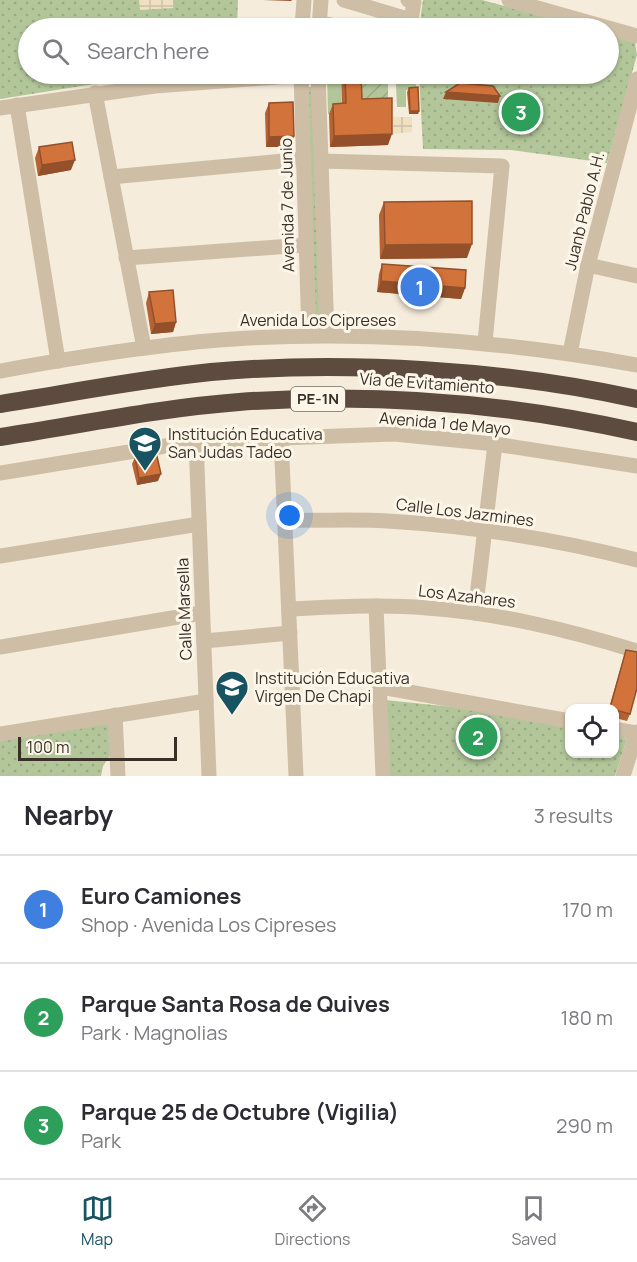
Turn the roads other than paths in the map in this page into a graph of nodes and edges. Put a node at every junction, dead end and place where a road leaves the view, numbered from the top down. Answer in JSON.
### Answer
{"nodes":[{"id":1,"x":304,"y":0,"type":"edge"},
{"id":2,"x":321,"y":0,"type":"edge"},
{"id":3,"x":344,"y":0,"type":"edge"},
{"id":4,"x":408,"y":0,"type":"edge"},
{"id":5,"x":509,"y":0,"type":"edge"},
{"id":6,"x":303,"y":18,"type":"edge"},
{"id":7,"x":320,"y":18,"type":"edge"},
{"id":8,"x":404,"y":18,"type":"edge"},
{"id":9,"x":411,"y":18,"type":"edge"},
{"id":10,"x":573,"y":18,"type":"edge"},
{"id":11,"x":619,"y":31,"type":"edge"},
{"id":12,"x":637,"y":36,"type":"edge"},
{"id":13,"x":637,"y":79,"type":"edge"},
{"id":14,"x":196,"y":84,"type":"edge"},
{"id":15,"x":308,"y":84,"type":"edge"},
{"id":16,"x":310,"y":84,"type":"edge"},
{"id":17,"x":95,"y":93,"type":"junction"},
{"id":18,"x":17,"y":105,"type":"junction"},
{"id":19,"x":0,"y":108,"type":"edge"},
{"id":20,"x":304,"y":159,"type":"junction"},
{"id":21,"x":321,"y":161,"type":"junction"},
{"id":22,"x":111,"y":177,"type":"junction"},
{"id":23,"x":305,"y":244,"type":"junction"},
{"id":24,"x":126,"y":258,"type":"junction"},
{"id":25,"x":588,"y":265,"type":"junction"},
{"id":26,"x":637,"y":276,"type":"edge"},
{"id":27,"x":327,"y":335,"type":"junction"},
{"id":28,"x":309,"y":336,"type":"junction"},
{"id":29,"x":485,"y":342,"type":"junction"},
{"id":30,"x":144,"y":348,"type":"junction"},
{"id":31,"x":570,"y":353,"type":"junction"},
{"id":32,"x":58,"y":361,"type":"junction"},
{"id":33,"x":637,"y":365,"type":"edge"},
{"id":34,"x":0,"y":371,"type":"edge"},
{"id":35,"x":637,"y":399,"type":"edge"},
{"id":36,"x":0,"y":405,"type":"edge"},
{"id":37,"x":637,"y":432,"type":"edge"},
{"id":38,"x":0,"y":437,"type":"edge"},
{"id":39,"x":281,"y":437,"type":"junction"},
{"id":40,"x":196,"y":441,"type":"junction"},
{"id":41,"x":495,"y":444,"type":"junction"},
{"id":42,"x":637,"y":466,"type":"edge"},
{"id":43,"x":0,"y":473,"type":"edge"},
{"id":44,"x":286,"y":520,"type":"junction"},
{"id":45,"x":199,"y":524,"type":"junction"},
{"id":46,"x":486,"y":530,"type":"junction"},
{"id":47,"x":0,"y":556,"type":"edge"},
{"id":48,"x":637,"y":560,"type":"edge"},
{"id":49,"x":376,"y":606,"type":"junction"},
{"id":50,"x":290,"y":609,"type":"junction"},
{"id":51,"x":202,"y":613,"type":"junction"},
{"id":52,"x":475,"y":613,"type":"junction"},
{"id":53,"x":290,"y":633,"type":"junction"},
{"id":54,"x":204,"y":641,"type":"junction"},
{"id":55,"x":0,"y":647,"type":"edge"},
{"id":56,"x":637,"y":651,"type":"edge"},
{"id":57,"x":381,"y":687,"type":"junction"},
{"id":58,"x":206,"y":701,"type":"junction"},
{"id":59,"x":115,"y":715,"type":"junction"},
{"id":60,"x":565,"y":720,"type":"edge"},
{"id":61,"x":619,"y":730,"type":"edge"},
{"id":62,"x":637,"y":733,"type":"edge"},
{"id":63,"x":0,"y":734,"type":"edge"},
{"id":64,"x":118,"y":776,"type":"edge"},
{"id":65,"x":209,"y":776,"type":"edge"},
{"id":66,"x":296,"y":776,"type":"edge"},
{"id":67,"x":383,"y":776,"type":"edge"},
{"id":68,"x":623,"y":776,"type":"edge"}],
"edges":[{"from":1,"to":6,"type":"street"},
{"from":2,"to":7,"type":"street"},
{"from":3,"to":8,"type":"street"},
{"from":4,"to":9,"type":"street"},
{"from":5,"to":10,"type":"street"},
{"from":11,"to":12,"type":"street"},
{"from":13,"to":25,"type":"street","name":"Juanb Pablo A.H."},
{"from":14,"to":17,"type":"street"},
{"from":15,"to":20,"type":"street","name":"Avenida 7 de Junio"},
{"from":16,"to":21,"type":"street","name":"Avenida 7 de Junio"},
{"from":17,"to":18,"type":"street"},
{"from":17,"to":22,"type":"street"},
{"from":18,"to":19,"type":"street"},
{"from":18,"to":32,"type":"street"},
{"from":20,"to":22,"type":"street"},
{"from":20,"to":23,"type":"street","name":"Avenida 7 de Junio"},
{"from":21,"to":27,"type":"street","name":"Avenida 7 de Junio"},
{"from":21,"to":29,"type":"street"},
{"from":22,"to":24,"type":"street"},
{"from":23,"to":24,"type":"street"},
{"from":23,"to":28,"type":"street","name":"Avenida 7 de Junio"},
{"from":24,"to":30,"type":"street"},
{"from":25,"to":26,"type":"street"},
{"from":25,"to":31,"type":"street","name":"Juanb Pablo A.H."},
{"from":27,"to":28,"type":"street","name":"Avenida Los Cipreses"},
{"from":27,"to":29,"type":"street","name":"Avenida Los Cipreses"},
{"from":28,"to":30,"type":"street","name":"Avenida Los Cipreses"},
{"from":29,"to":31,"type":"street","name":"Avenida Los Cipreses"},
{"from":30,"to":32,"type":"street","name":"Avenida Los Cipreses"},
{"from":31,"to":33,"type":"street","name":"Avenida Los Cipreses"},
{"from":32,"to":34,"type":"street","name":"Avenida Los Cipreses"},
{"from":35,"to":36,"type":"highway","name":"Vía de Evitamiento","number":"PE-1N"},
{"from":37,"to":38,"type":"highway","name":"Vía de Evitamiento","number":"PE-1N"},
{"from":39,"to":40,"type":"street","name":"Avenida 1 de Mayo"},
{"from":39,"to":41,"type":"street","name":"Avenida 1 de Mayo"},
{"from":39,"to":44,"type":"street"},
{"from":40,"to":43,"type":"street","name":"Avenida 1 de Mayo"},
{"from":40,"to":45,"type":"street","name":"Calle Marsella"},
{"from":41,"to":42,"type":"street","name":"Avenida 1 de Mayo"},
{"from":41,"to":46,"type":"street"},
{"from":44,"to":46,"type":"street","name":"Calle Los Jazmines"},
{"from":44,"to":50,"type":"street"},
{"from":45,"to":47,"type":"street"},
{"from":45,"to":51,"type":"street","name":"Calle Marsella"},
{"from":46,"to":48,"type":"street","name":"Calle Los Jazmines"},
{"from":46,"to":52,"type":"street"},
{"from":49,"to":50,"type":"street","name":"Los Azahares"},
{"from":49,"to":52,"type":"street","name":"Los Azahares"},
{"from":49,"to":57,"type":"street"},
{"from":50,"to":53,"type":"street"},
{"from":51,"to":54,"type":"street","name":"Calle Marsella"},
{"from":51,"to":55,"type":"street"},
{"from":52,"to":56,"type":"street","name":"Los Azahares"},
{"from":53,"to":54,"type":"street"},
{"from":53,"to":66,"type":"street"},
{"from":54,"to":58,"type":"street","name":"Calle Marsella"},
{"from":57,"to":60,"type":"street"},
{"from":57,"to":67,"type":"street"},
{"from":58,"to":59,"type":"street"},
{"from":58,"to":65,"type":"street","name":"Calle Marsella"},
{"from":59,"to":63,"type":"street"},
{"from":59,"to":64,"type":"street"},
{"from":61,"to":62,"type":"street"},
{"from":62,"to":68,"type":"street"}]}
